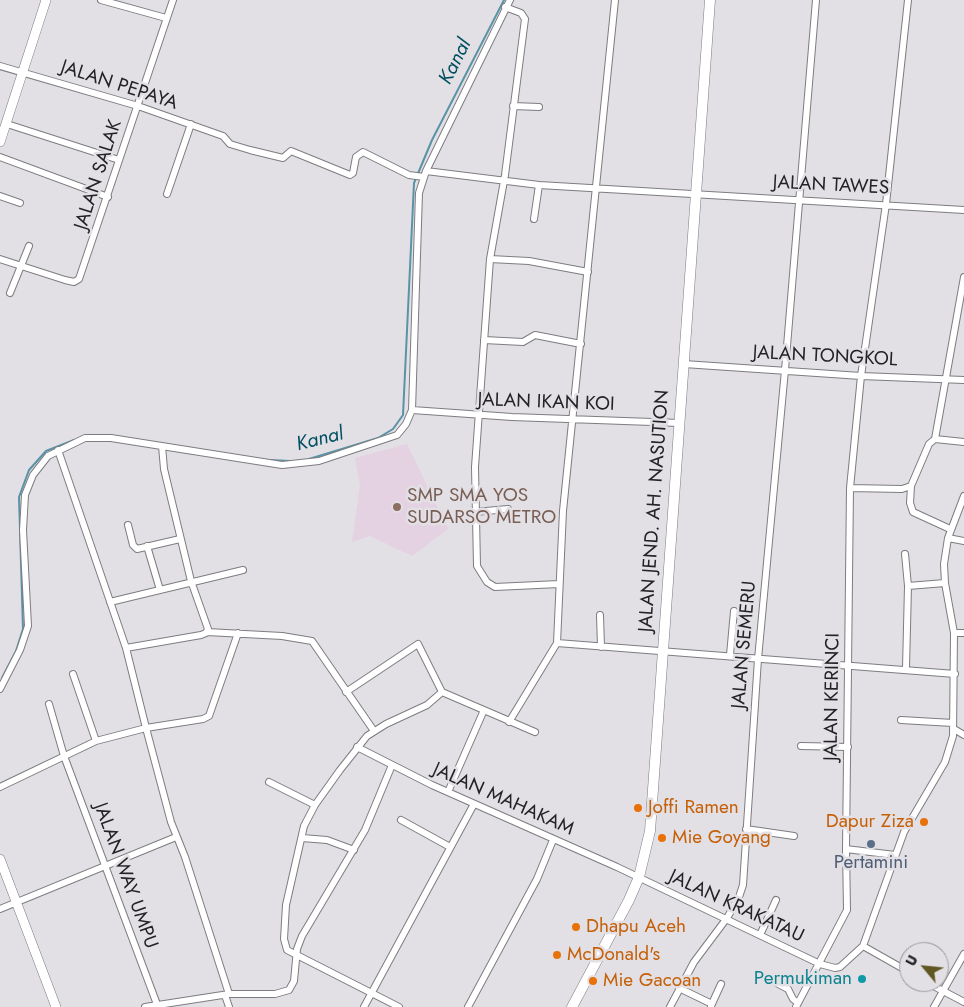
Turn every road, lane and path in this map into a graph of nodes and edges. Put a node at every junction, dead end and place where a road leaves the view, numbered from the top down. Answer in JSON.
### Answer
{"nodes":[{"id":1,"x":46,"y":0,"type":"edge"},
{"id":2,"x":101,"y":0,"type":"edge"},
{"id":3,"x":173,"y":0,"type":"edge"},
{"id":4,"x":510,"y":0,"type":"edge"},
{"id":5,"x":615,"y":0,"type":"edge"},
{"id":6,"x":710,"y":0,"type":"edge"},
{"id":7,"x":816,"y":0,"type":"edge"},
{"id":8,"x":908,"y":0,"type":"edge"},
{"id":9,"x":505,"y":7,"type":"junction"},
{"id":10,"x":166,"y":18,"type":"junction"},
{"id":11,"x":0,"y":66,"type":"edge"},
{"id":12,"x":22,"y":72,"type":"junction"},
{"id":13,"x":138,"y":106,"type":"junction"},
{"id":14,"x":513,"y":106,"type":"junction"},
{"id":15,"x":539,"y":107,"type":"dead end"},
{"id":16,"x":7,"y":124,"type":"junction"},
{"id":17,"x":191,"y":124,"type":"junction"},
{"id":18,"x":0,"y":142,"type":"edge"},
{"id":19,"x":0,"y":157,"type":"edge"},
{"id":20,"x":119,"y":160,"type":"junction"},
{"id":21,"x":410,"y":175,"type":"joint"},
{"id":22,"x":424,"y":175,"type":"junction"},
{"id":23,"x":503,"y":182,"type":"junction"},
{"id":24,"x":539,"y":185,"type":"junction"},
{"id":25,"x":594,"y":188,"type":"junction"},
{"id":26,"x":167,"y":194,"type":"dead end"},
{"id":27,"x":696,"y":194,"type":"junction"},
{"id":28,"x":0,"y":196,"type":"edge"},
{"id":29,"x":108,"y":197,"type":"junction"},
{"id":30,"x":798,"y":200,"type":"junction"},
{"id":31,"x":20,"y":203,"type":"dead end"},
{"id":32,"x":886,"y":204,"type":"junction"},
{"id":33,"x":964,"y":210,"type":"edge"},
{"id":34,"x":534,"y":219,"type":"dead end"},
{"id":35,"x":29,"y":246,"type":"dead end"},
{"id":36,"x":0,"y":259,"type":"edge"},
{"id":37,"x":490,"y":259,"type":"junction"},
{"id":38,"x":20,"y":266,"type":"junction"},
{"id":39,"x":588,"y":272,"type":"junction"},
{"id":40,"x":964,"y":277,"type":"edge"},
{"id":41,"x":10,"y":293,"type":"dead end"},
{"id":42,"x":484,"y":340,"type":"junction"},
{"id":43,"x":581,"y":344,"type":"junction"},
{"id":44,"x":684,"y":364,"type":"junction"},
{"id":45,"x":785,"y":370,"type":"junction"},
{"id":46,"x":861,"y":376,"type":"junction"},
{"id":47,"x":945,"y":378,"type":"junction"},
{"id":48,"x":964,"y":380,"type":"edge"},
{"id":49,"x":412,"y":410,"type":"junction"},
{"id":50,"x":478,"y":415,"type":"junction"},
{"id":51,"x":572,"y":419,"type":"junction"},
{"id":52,"x":680,"y":423,"type":"junction"},
{"id":53,"x":935,"y":439,"type":"junction"},
{"id":54,"x":964,"y":442,"type":"edge"},
{"id":55,"x":162,"y":446,"type":"junction"},
{"id":56,"x":58,"y":450,"type":"junction"},
{"id":57,"x":911,"y":486,"type":"junction"},
{"id":58,"x":850,"y":488,"type":"junction"},
{"id":59,"x":964,"y":496,"type":"edge"},
{"id":60,"x":508,"y":508,"type":"dead end"},
{"id":61,"x":474,"y":512,"type":"junction"},
{"id":62,"x":128,"y":525,"type":"dead end"},
{"id":63,"x":950,"y":529,"type":"junction"},
{"id":64,"x":180,"y":538,"type":"junction"},
{"id":65,"x":948,"y":538,"type":"junction"},
{"id":66,"x":964,"y":541,"type":"edge"},
{"id":67,"x":147,"y":546,"type":"junction"},
{"id":68,"x":906,"y":554,"type":"dead end"},
{"id":69,"x":243,"y":570,"type":"dead end"},
{"id":70,"x":191,"y":581,"type":"junction"},
{"id":71,"x":945,"y":583,"type":"junction"},
{"id":72,"x":559,"y":584,"type":"junction"},
{"id":73,"x":908,"y":586,"type":"junction"},
{"id":74,"x":160,"y":590,"type":"junction"},
{"id":75,"x":110,"y":602,"type":"junction"},
{"id":76,"x":734,"y":611,"type":"dead end"},
{"id":77,"x":600,"y":615,"type":"dead end"},
{"id":78,"x":207,"y":632,"type":"junction"},
{"id":79,"x":238,"y":633,"type":"junction"},
{"id":80,"x":954,"y":633,"type":"junction"},
{"id":81,"x":964,"y":633,"type":"edge"},
{"id":82,"x":557,"y":643,"type":"junction"},
{"id":83,"x":600,"y":647,"type":"junction"},
{"id":84,"x":126,"y":648,"type":"junction"},
{"id":85,"x":662,"y":650,"type":"junction"},
{"id":86,"x":730,"y":655,"type":"junction"},
{"id":87,"x":758,"y":659,"type":"junction"},
{"id":88,"x":848,"y":664,"type":"junction"},
{"id":89,"x":906,"y":668,"type":"junction"},
{"id":90,"x":73,"y":674,"type":"dead end"},
{"id":91,"x":955,"y":674,"type":"junction"},
{"id":92,"x":0,"y":689,"type":"edge"},
{"id":93,"x":346,"y":692,"type":"junction"},
{"id":94,"x":442,"y":692,"type":"junction"},
{"id":95,"x":49,"y":704,"type":"dead end"},
{"id":96,"x":484,"y":710,"type":"junction"},
{"id":97,"x":901,"y":720,"type":"dead end"},
{"id":98,"x":509,"y":722,"type":"junction"},
{"id":99,"x":953,"y":726,"type":"junction"},
{"id":100,"x":146,"y":728,"type":"junction"},
{"id":101,"x":374,"y":731,"type":"junction"},
{"id":102,"x":535,"y":732,"type":"dead end"},
{"id":103,"x":964,"y":735,"type":"edge"},
{"id":104,"x":96,"y":741,"type":"junction"},
{"id":105,"x":801,"y":746,"type":"dead end"},
{"id":106,"x":848,"y":747,"type":"junction"},
{"id":107,"x":356,"y":748,"type":"junction"},
{"id":108,"x":64,"y":756,"type":"junction"},
{"id":109,"x":392,"y":765,"type":"junction"},
{"id":110,"x":269,"y":782,"type":"dead end"},
{"id":111,"x":0,"y":787,"type":"edge"},
{"id":112,"x":448,"y":792,"type":"junction"},
{"id":113,"x":474,"y":804,"type":"junction"},
{"id":114,"x":315,"y":805,"type":"junction"},
{"id":115,"x":401,"y":820,"type":"dead end"},
{"id":116,"x":746,"y":829,"type":"junction"},
{"id":117,"x":794,"y":836,"type":"dead end"},
{"id":118,"x":176,"y":837,"type":"junction"},
{"id":119,"x":302,"y":838,"type":"junction"},
{"id":120,"x":553,"y":840,"type":"junction"},
{"id":121,"x":450,"y":847,"type":"junction"},
{"id":122,"x":846,"y":849,"type":"junction"},
{"id":123,"x":354,"y":850,"type":"junction"},
{"id":124,"x":894,"y":855,"type":"junction"},
{"id":125,"x":0,"y":859,"type":"edge"},
{"id":126,"x":107,"y":866,"type":"junction"},
{"id":127,"x":638,"y":878,"type":"junction"},
{"id":128,"x":776,"y":900,"type":"dead end"},
{"id":129,"x":17,"y":902,"type":"junction"},
{"id":130,"x":0,"y":909,"type":"edge"},
{"id":131,"x":726,"y":918,"type":"junction"},
{"id":132,"x":760,"y":935,"type":"junction"},
{"id":133,"x":863,"y":946,"type":"junction"},
{"id":134,"x":964,"y":954,"type":"edge"},
{"id":135,"x":296,"y":955,"type":"junction"},
{"id":136,"x":820,"y":964,"type":"junction"},
{"id":137,"x":899,"y":966,"type":"edge"},
{"id":138,"x":769,"y":979,"type":"dead end"},
{"id":139,"x":949,"y":982,"type":"edge"},
{"id":140,"x":722,"y":984,"type":"dead end"},
{"id":141,"x":679,"y":988,"type":"junction"},
{"id":142,"x":372,"y":992,"type":"junction"},
{"id":143,"x":943,"y":992,"type":"edge"},
{"id":144,"x":946,"y":992,"type":"edge"},
{"id":145,"x":227,"y":995,"type":"junction"},
{"id":146,"x":964,"y":1002,"type":"edge"},
{"id":147,"x":711,"y":1005,"type":"edge"},
{"id":148,"x":797,"y":1005,"type":"edge"},
{"id":149,"x":158,"y":1006,"type":"edge"},
{"id":150,"x":56,"y":1007,"type":"edge"},
{"id":151,"x":145,"y":1007,"type":"edge"},
{"id":152,"x":230,"y":1007,"type":"edge"},
{"id":153,"x":364,"y":1007,"type":"edge"},
{"id":154,"x":399,"y":1007,"type":"edge"},
{"id":155,"x":468,"y":1007,"type":"edge"},
{"id":156,"x":572,"y":1007,"type":"edge"},
{"id":157,"x":670,"y":1007,"type":"edge"},
{"id":158,"x":934,"y":1007,"type":"edge"}],
"edges":[{"from":1,"to":12,"type":"main road"},
{"from":2,"to":10,"type":"street"},
{"from":3,"to":10,"type":"street","name":"JALAN SALAK"},
{"from":4,"to":9,"type":"street"},
{"from":5,"to":25,"type":"street"},
{"from":6,"to":27,"type":"highway","name":"JALAN JEND. AH. NASUTION"},
{"from":7,"to":30,"type":"street","name":"JALAN SEMERU"},
{"from":8,"to":32,"type":"street","name":"JALAN KERINCI"},
{"from":9,"to":14,"type":"street"},
{"from":9,"to":22,"type":"street"},
{"from":10,"to":13,"type":"street","name":"JALAN SALAK"},
{"from":11,"to":12,"type":"street","name":"JALAN PEPAYA"},
{"from":12,"to":13,"type":"street","name":"JALAN PEPAYA"},
{"from":12,"to":16,"type":"main road"},
{"from":13,"to":17,"type":"street","name":"JALAN PEPAYA"},
{"from":13,"to":20,"type":"street","name":"JALAN SALAK"},
{"from":14,"to":15,"type":"street"},
{"from":14,"to":23,"type":"street"},
{"from":16,"to":18,"type":"main road"},
{"from":16,"to":20,"type":"street"},
{"from":17,"to":21,"type":"street","name":"JALAN PEPAYA"},
{"from":17,"to":26,"type":"street"},
{"from":19,"to":29,"type":"street"},
{"from":20,"to":29,"type":"street","name":"JALAN SALAK"},
{"from":21,"to":22,"type":"street","name":"JALAN TAWES"},
{"from":22,"to":23,"type":"street","name":"JALAN TAWES"},
{"from":22,"to":49,"type":"street"},
{"from":23,"to":24,"type":"street","name":"JALAN TAWES"},
{"from":23,"to":37,"type":"street"},
{"from":24,"to":25,"type":"street","name":"JALAN TAWES"},
{"from":24,"to":34,"type":"street"},
{"from":25,"to":27,"type":"street","name":"JALAN TAWES"},
{"from":25,"to":39,"type":"street"},
{"from":27,"to":30,"type":"street","name":"JALAN TAWES"},
{"from":27,"to":44,"type":"highway","name":"JALAN JEND. AH. NASUTION"},
{"from":28,"to":31,"type":"street"},
{"from":29,"to":38,"type":"street","name":"JALAN SALAK"},
{"from":30,"to":32,"type":"street","name":"JALAN TAWES"},
{"from":30,"to":45,"type":"street","name":"JALAN SEMERU"},
{"from":32,"to":33,"type":"street","name":"JALAN TAWES"},
{"from":32,"to":46,"type":"street","name":"JALAN KERINCI"},
{"from":35,"to":38,"type":"street"},
{"from":36,"to":38,"type":"street","name":"JALAN SALAK"},
{"from":37,"to":39,"type":"street"},
{"from":37,"to":42,"type":"street"},
{"from":38,"to":41,"type":"street"},
{"from":39,"to":43,"type":"street"},
{"from":40,"to":47,"type":"street"},
{"from":42,"to":43,"type":"street"},
{"from":42,"to":50,"type":"street"},
{"from":43,"to":51,"type":"street"},
{"from":44,"to":45,"type":"street","name":"JALAN TONGKOL"},
{"from":44,"to":52,"type":"highway","name":"JALAN JEND. AH. NASUTION"},
{"from":45,"to":46,"type":"street","name":"JALAN TONGKOL"},
{"from":45,"to":87,"type":"street","name":"JALAN SEMERU"},
{"from":46,"to":47,"type":"street","name":"JALAN TONGKOL"},
{"from":46,"to":58,"type":"street","name":"JALAN KERINCI"},
{"from":47,"to":48,"type":"street","name":"JALAN TONGKOL"},
{"from":47,"to":53,"type":"street"},
{"from":49,"to":50,"type":"street","name":"JALAN IKAN KOI"},
{"from":49,"to":55,"type":"street"},
{"from":50,"to":51,"type":"street","name":"JALAN IKAN KOI"},
{"from":50,"to":61,"type":"street"},
{"from":51,"to":52,"type":"street","name":"JALAN IKAN KOI"},
{"from":51,"to":72,"type":"street"},
{"from":52,"to":85,"type":"highway","name":"JALAN JEND. AH. NASUTION"},
{"from":53,"to":54,"type":"street"},
{"from":53,"to":57,"type":"street"},
{"from":55,"to":56,"type":"street"},
{"from":55,"to":64,"type":"street"},
{"from":56,"to":75,"type":"street"},
{"from":56,"to":92,"type":"street"},
{"from":57,"to":58,"type":"street"},
{"from":57,"to":63,"type":"street"},
{"from":58,"to":88,"type":"street","name":"JALAN KERINCI"},
{"from":59,"to":63,"type":"street"},
{"from":60,"to":61,"type":"street"},
{"from":61,"to":72,"type":"street"},
{"from":62,"to":67,"type":"street"},
{"from":63,"to":65,"type":"street"},
{"from":64,"to":67,"type":"street"},
{"from":64,"to":70,"type":"street"},
{"from":65,"to":66,"type":"street"},
{"from":65,"to":71,"type":"street"},
{"from":67,"to":74,"type":"street"},
{"from":68,"to":73,"type":"street"},
{"from":69,"to":70,"type":"street"},
{"from":70,"to":74,"type":"street"},
{"from":70,"to":78,"type":"street"},
{"from":71,"to":73,"type":"street"},
{"from":71,"to":80,"type":"street"},
{"from":72,"to":82,"type":"street"},
{"from":73,"to":89,"type":"street"},
{"from":74,"to":75,"type":"street"},
{"from":75,"to":84,"type":"street"},
{"from":76,"to":86,"type":"street"},
{"from":77,"to":83,"type":"street"},
{"from":78,"to":79,"type":"street"},
{"from":78,"to":84,"type":"street"},
{"from":79,"to":93,"type":"street"},
{"from":79,"to":100,"type":"street"},
{"from":80,"to":81,"type":"street"},
{"from":80,"to":91,"type":"street"},
{"from":82,"to":83,"type":"street"},
{"from":82,"to":98,"type":"street"},
{"from":83,"to":85,"type":"street"},
{"from":84,"to":100,"type":"street"},
{"from":85,"to":86,"type":"street"},
{"from":85,"to":127,"type":"highway","name":"JALAN JEND. AH. NASUTION"},
{"from":86,"to":87,"type":"street"},
{"from":87,"to":88,"type":"street"},
{"from":87,"to":116,"type":"street","name":"JALAN SEMERU"},
{"from":88,"to":89,"type":"street"},
{"from":88,"to":106,"type":"street","name":"JALAN KERINCI"},
{"from":89,"to":91,"type":"street"},
{"from":90,"to":104,"type":"street"},
{"from":91,"to":99,"type":"street"},
{"from":93,"to":94,"type":"street"},
{"from":93,"to":101,"type":"street"},
{"from":94,"to":96,"type":"street"},
{"from":94,"to":101,"type":"street"},
{"from":95,"to":108,"type":"street","name":"JALAN WAY UMPU"},
{"from":96,"to":98,"type":"street"},
{"from":96,"to":112,"type":"street"},
{"from":97,"to":99,"type":"street"},
{"from":98,"to":102,"type":"street"},
{"from":99,"to":103,"type":"street"},
{"from":99,"to":124,"type":"street"},
{"from":100,"to":104,"type":"street"},
{"from":100,"to":118,"type":"street"},
{"from":101,"to":107,"type":"street"},
{"from":104,"to":108,"type":"street"},
{"from":105,"to":106,"type":"street"},
{"from":106,"to":122,"type":"street","name":"JALAN KERINCI"},
{"from":107,"to":109,"type":"street","name":"JALAN MAHAKAM"},
{"from":107,"to":114,"type":"street"},
{"from":108,"to":111,"type":"street"},
{"from":108,"to":126,"type":"street","name":"JALAN WAY UMPU"},
{"from":109,"to":112,"type":"street","name":"JALAN MAHAKAM"},
{"from":109,"to":123,"type":"street"},
{"from":110,"to":114,"type":"street"},
{"from":112,"to":113,"type":"street","name":"JALAN MAHAKAM"},
{"from":113,"to":120,"type":"street","name":"JALAN MAHAKAM"},
{"from":113,"to":121,"type":"street"},
{"from":114,"to":119,"type":"street"},
{"from":115,"to":121,"type":"street"},
{"from":116,"to":117,"type":"street"},
{"from":116,"to":131,"type":"street","name":"JALAN SEMERU"},
{"from":118,"to":126,"type":"street"},
{"from":118,"to":145,"type":"street"},
{"from":119,"to":123,"type":"street"},
{"from":119,"to":135,"type":"street"},
{"from":120,"to":127,"type":"street","name":"JALAN MAHAKAM"},
{"from":120,"to":155,"type":"street"},
{"from":121,"to":142,"type":"street"},
{"from":122,"to":124,"type":"street"},
{"from":122,"to":136,"type":"street","name":"JALAN KERINCI"},
{"from":123,"to":135,"type":"street"},
{"from":124,"to":133,"type":"street"},
{"from":125,"to":129,"type":"main road"},
{"from":126,"to":129,"type":"street"},
{"from":126,"to":149,"type":"street","name":"JALAN WAY UMPU"},
{"from":127,"to":131,"type":"street","name":"JALAN KRAKATAU"},
{"from":127,"to":156,"type":"highway","name":"JALAN JEND. AH. NASUTION"},
{"from":128,"to":132,"type":"street"},
{"from":129,"to":130,"type":"street"},
{"from":129,"to":150,"type":"main road"},
{"from":131,"to":132,"type":"street","name":"JALAN KRAKATAU"},
{"from":131,"to":141,"type":"street","name":"JALAN SEMERU"},
{"from":132,"to":136,"type":"street","name":"JALAN KRAKATAU"},
{"from":133,"to":136,"type":"street"},
{"from":133,"to":137,"type":"street"},
{"from":134,"to":139,"type":"street"},
{"from":135,"to":142,"type":"street"},
{"from":135,"to":145,"type":"street"},
{"from":136,"to":148,"type":"street","name":"JALAN KERINCI"},
{"from":138,"to":148,"type":"street"},
{"from":140,"to":147,"type":"street"},
{"from":141,"to":147,"type":"street"},
{"from":141,"to":157,"type":"street","name":"JALAN SEMERU"},
{"from":142,"to":153,"type":"street"},
{"from":142,"to":154,"type":"street"},
{"from":143,"to":158,"type":"street"},
{"from":144,"to":146,"type":"street"},
{"from":145,"to":149,"type":"street"},
{"from":145,"to":152,"type":"street"},
{"from":149,"to":151,"type":"street"}]}
